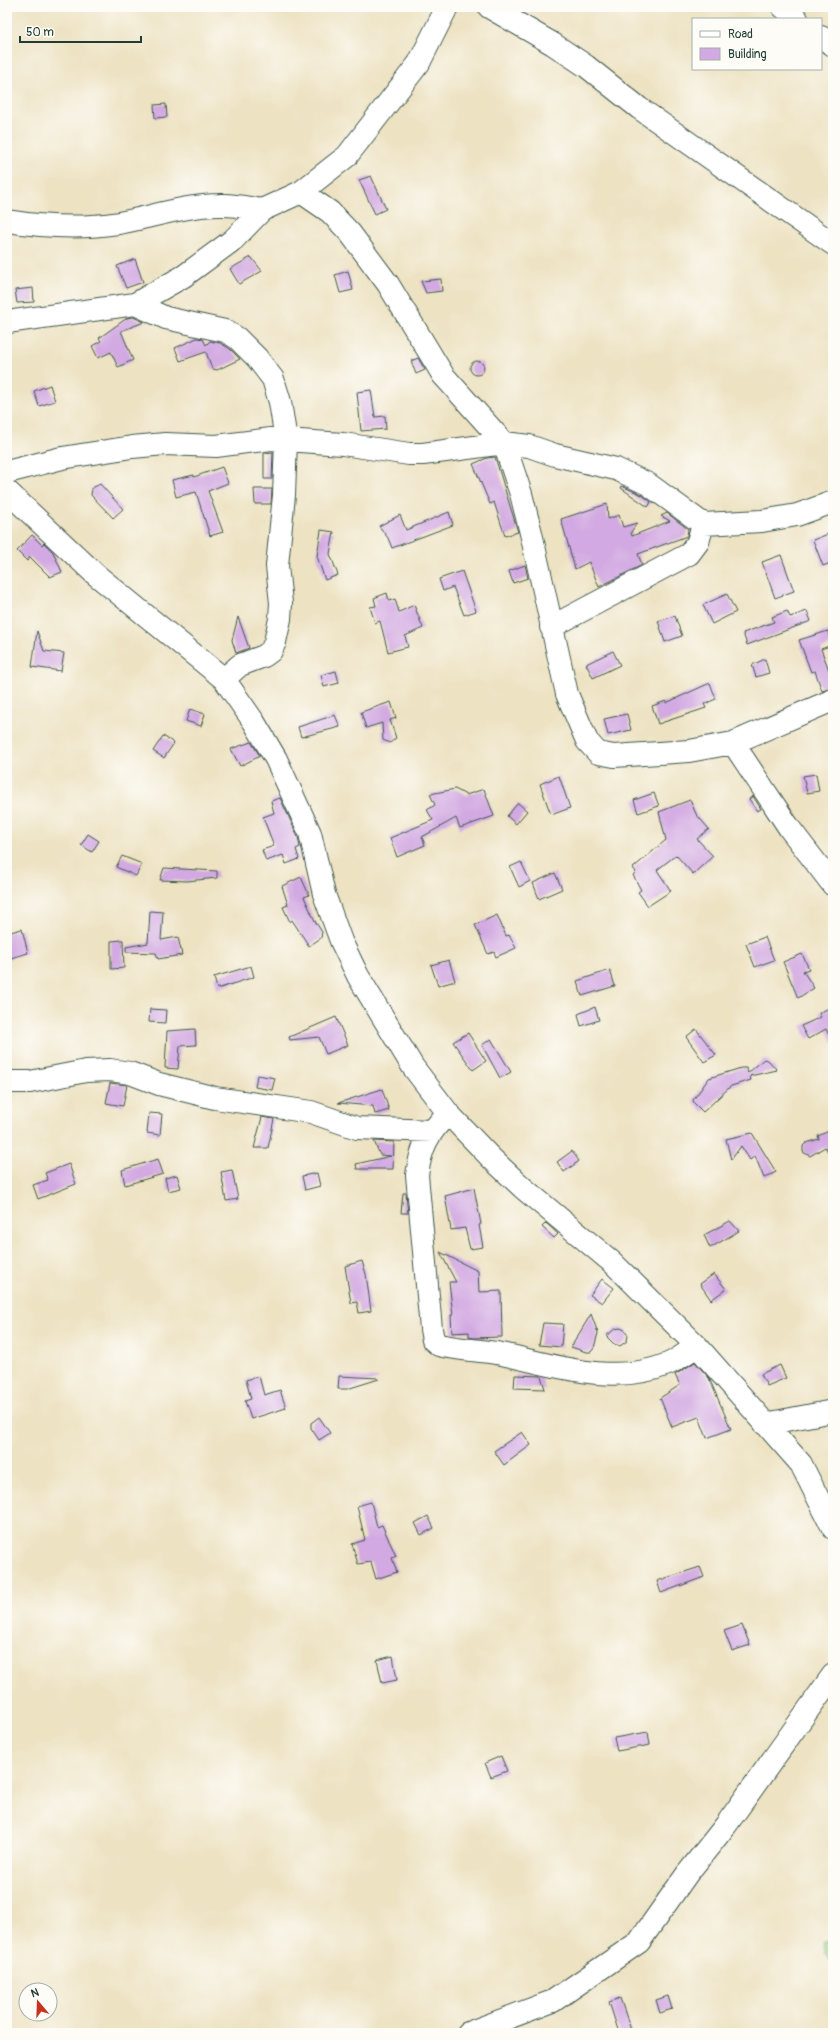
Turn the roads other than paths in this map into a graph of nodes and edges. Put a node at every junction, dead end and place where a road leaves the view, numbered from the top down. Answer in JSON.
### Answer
{"nodes":[{"id":1,"x":447,"y":7,"type":"edge"},
{"id":2,"x":489,"y":7,"type":"edge"},
{"id":3,"x":783,"y":7,"type":"edge"},
{"id":4,"x":796,"y":18,"type":"edge"},
{"id":5,"x":822,"y":38,"type":"edge"},
{"id":6,"x":833,"y":45,"type":"edge"},
{"id":7,"x":301,"y":192,"type":"junction"},
{"id":8,"x":262,"y":210,"type":"junction"},
{"id":9,"x":7,"y":221,"type":"edge"},
{"id":10,"x":833,"y":244,"type":"edge"},
{"id":11,"x":135,"y":304,"type":"junction"},
{"id":12,"x":7,"y":322,"type":"edge"},
{"id":13,"x":286,"y":440,"type":"junction"},
{"id":14,"x":504,"y":443,"type":"junction"},
{"id":15,"x":7,"y":472,"type":"edge"},
{"id":16,"x":7,"y":491,"type":"edge"},
{"id":17,"x":833,"y":502,"type":"edge"},
{"id":18,"x":703,"y":524,"type":"junction"},
{"id":19,"x":551,"y":627,"type":"junction"},
{"id":20,"x":224,"y":679,"type":"junction"},
{"id":21,"x":833,"y":700,"type":"edge"},
{"id":22,"x":733,"y":743,"type":"junction"},
{"id":23,"x":833,"y":885,"type":"edge"},
{"id":24,"x":7,"y":1082,"type":"edge"},
{"id":25,"x":448,"y":1113,"type":"junction"},
{"id":26,"x":432,"y":1131,"type":"junction"},
{"id":27,"x":697,"y":1346,"type":"junction"},
{"id":28,"x":833,"y":1411,"type":"edge"},
{"id":29,"x":765,"y":1424,"type":"junction"},
{"id":30,"x":833,"y":1528,"type":"edge"},
{"id":31,"x":833,"y":1675,"type":"edge"},
{"id":32,"x":468,"y":2033,"type":"edge"}],
"edges":[{"from":1,"to":7,"type":"street"},
{"from":2,"to":10,"type":"street"},
{"from":3,"to":4,"type":"street"},
{"from":5,"to":6,"type":"street"},
{"from":7,"to":8,"type":"street"},
{"from":7,"to":14,"type":"street"},
{"from":8,"to":9,"type":"street"},
{"from":8,"to":11,"type":"street"},
{"from":11,"to":12,"type":"street"},
{"from":11,"to":13,"type":"street"},
{"from":13,"to":14,"type":"street"},
{"from":13,"to":15,"type":"street"},
{"from":13,"to":20,"type":"street"},
{"from":14,"to":18,"type":"street"},
{"from":14,"to":19,"type":"street"},
{"from":16,"to":20,"type":"street"},
{"from":17,"to":18,"type":"street"},
{"from":18,"to":19,"type":"street"},
{"from":19,"to":22,"type":"street"},
{"from":20,"to":25,"type":"street"},
{"from":21,"to":22,"type":"street"},
{"from":22,"to":23,"type":"street"},
{"from":24,"to":26,"type":"street"},
{"from":25,"to":26,"type":"street"},
{"from":25,"to":27,"type":"street"},
{"from":26,"to":27,"type":"street"},
{"from":27,"to":29,"type":"street"},
{"from":28,"to":29,"type":"street"},
{"from":29,"to":30,"type":"street"},
{"from":31,"to":32,"type":"street"}]}
